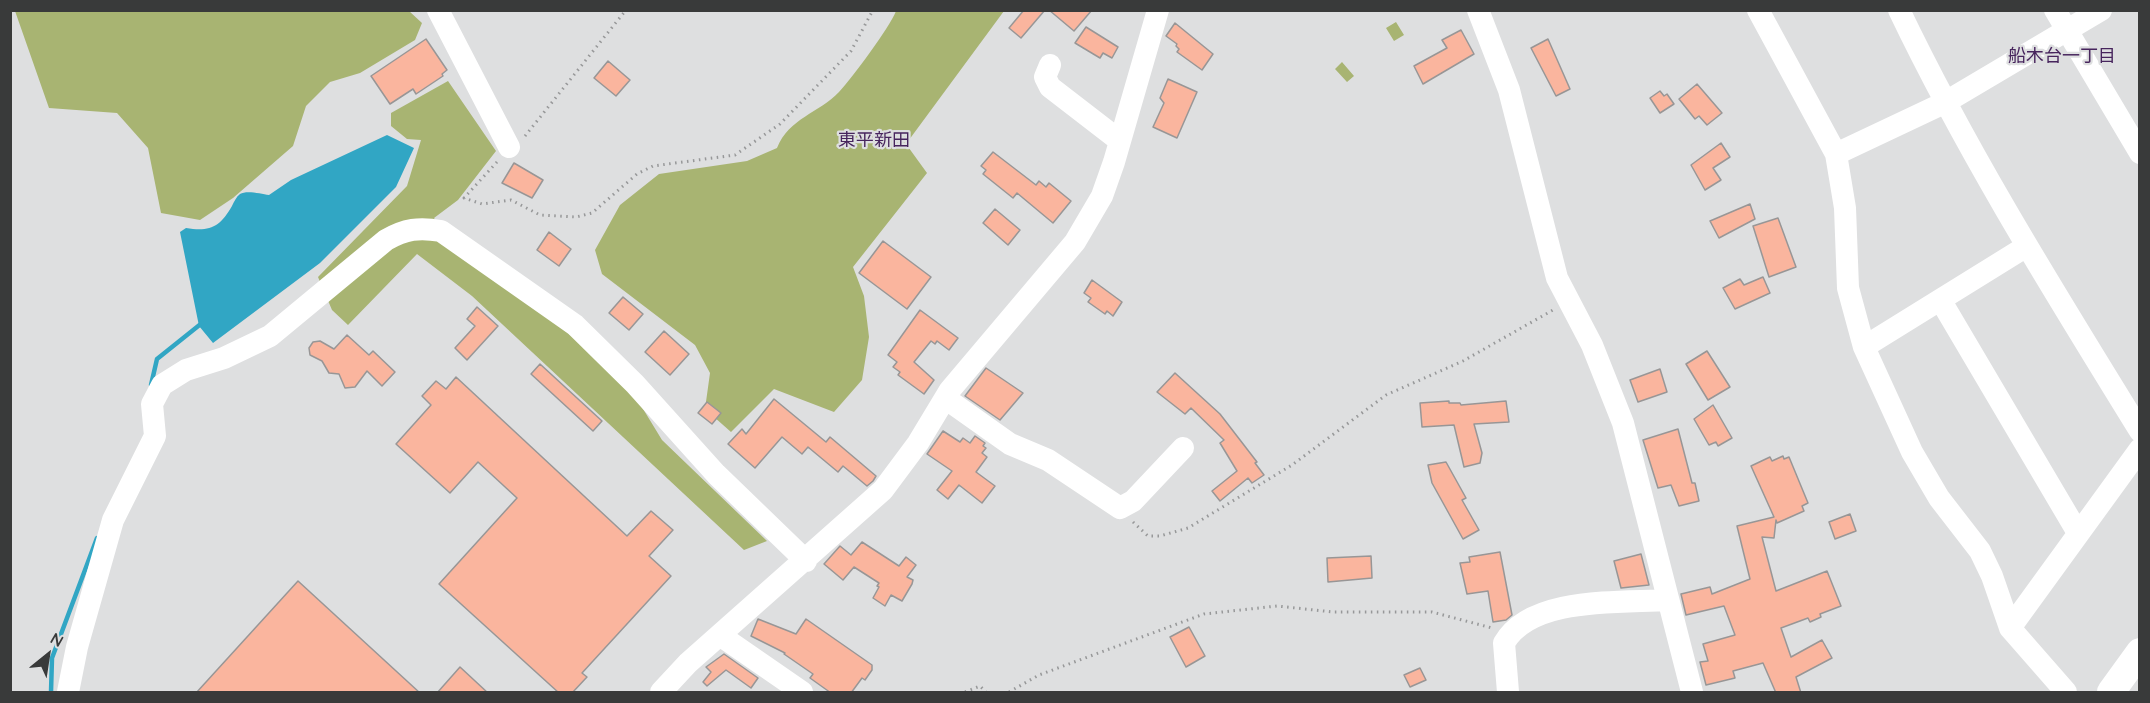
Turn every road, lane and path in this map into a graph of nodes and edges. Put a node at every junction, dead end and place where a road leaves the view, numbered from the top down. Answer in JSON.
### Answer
{"nodes":[{"id":1,"x":438,"y":10,"type":"edge"},
{"id":2,"x":626,"y":10,"type":"edge"},
{"id":3,"x":873,"y":10,"type":"edge"},
{"id":4,"x":1158,"y":10,"type":"edge"},
{"id":5,"x":1478,"y":10,"type":"edge"},
{"id":6,"x":1758,"y":10,"type":"edge"},
{"id":7,"x":1899,"y":10,"type":"edge"},
{"id":8,"x":2055,"y":10,"type":"edge"},
{"id":9,"x":2101,"y":10,"type":"edge"},
{"id":10,"x":2066,"y":31,"type":"junction"},
{"id":11,"x":1050,"y":65,"type":"dead end"},
{"id":12,"x":1944,"y":103,"type":"junction"},
{"id":13,"x":1120,"y":141,"type":"junction"},
{"id":14,"x":509,"y":147,"type":"junction"},
{"id":15,"x":2139,"y":153,"type":"edge"},
{"id":16,"x":1836,"y":154,"type":"junction"},
{"id":17,"x":2026,"y":246,"type":"junction"},
{"id":18,"x":1568,"y":301,"type":"junction"},
{"id":19,"x":1941,"y":301,"type":"junction"},
{"id":20,"x":1864,"y":347,"type":"junction"},
{"id":21,"x":945,"y":398,"type":"junction"},
{"id":22,"x":2139,"y":431,"type":"edge"},
{"id":23,"x":1183,"y":448,"type":"dead end"},
{"id":24,"x":2139,"y":449,"type":"edge"},
{"id":25,"x":1120,"y":508,"type":"junction"},
{"id":26,"x":2078,"y":533,"type":"junction"},
{"id":27,"x":806,"y":561,"type":"junction"},
{"id":28,"x":1668,"y":600,"type":"junction"},
{"id":29,"x":2010,"y":628,"type":"junction"},
{"id":30,"x":1510,"y":632,"type":"junction"},
{"id":31,"x":721,"y":636,"type":"junction"},
{"id":32,"x":2139,"y":652,"type":"edge"},
{"id":33,"x":68,"y":693,"type":"edge"},
{"id":34,"x":662,"y":693,"type":"edge"},
{"id":35,"x":802,"y":693,"type":"edge"},
{"id":36,"x":965,"y":693,"type":"edge"},
{"id":37,"x":986,"y":693,"type":"edge"},
{"id":38,"x":1009,"y":693,"type":"edge"},
{"id":39,"x":1508,"y":693,"type":"edge"},
{"id":40,"x":1692,"y":693,"type":"edge"},
{"id":41,"x":2066,"y":693,"type":"edge"},
{"id":42,"x":2111,"y":693,"type":"edge"}],
"edges":[{"from":1,"to":14,"type":"street"},
{"from":2,"to":14,"type":"path"},
{"from":3,"to":14,"type":"path"},
{"from":4,"to":13,"type":"street"},
{"from":5,"to":18,"type":"street"},
{"from":6,"to":16,"type":"street"},
{"from":7,"to":12,"type":"street"},
{"from":8,"to":10,"type":"street"},
{"from":9,"to":10,"type":"street"},
{"from":10,"to":12,"type":"street"},
{"from":10,"to":15,"type":"street"},
{"from":11,"to":13,"type":"street"},
{"from":12,"to":16,"type":"street"},
{"from":12,"to":17,"type":"street"},
{"from":13,"to":21,"type":"street"},
{"from":16,"to":20,"type":"street"},
{"from":17,"to":19,"type":"street"},
{"from":17,"to":22,"type":"street"},
{"from":18,"to":25,"type":"path"},
{"from":18,"to":28,"type":"street"},
{"from":19,"to":20,"type":"street"},
{"from":19,"to":26,"type":"street"},
{"from":20,"to":29,"type":"street"},
{"from":21,"to":25,"type":"street"},
{"from":21,"to":27,"type":"street"},
{"from":23,"to":25,"type":"street"},
{"from":24,"to":26,"type":"street"},
{"from":26,"to":29,"type":"street"},
{"from":27,"to":31,"type":"street"},
{"from":27,"to":33,"type":"street"},
{"from":28,"to":30,"type":"street"},
{"from":28,"to":40,"type":"street"},
{"from":29,"to":41,"type":"street"},
{"from":30,"to":38,"type":"path"},
{"from":30,"to":39,"type":"street"},
{"from":31,"to":34,"type":"street"},
{"from":31,"to":35,"type":"street"},
{"from":32,"to":42,"type":"main road"},
{"from":36,"to":37,"type":"path"}]}
